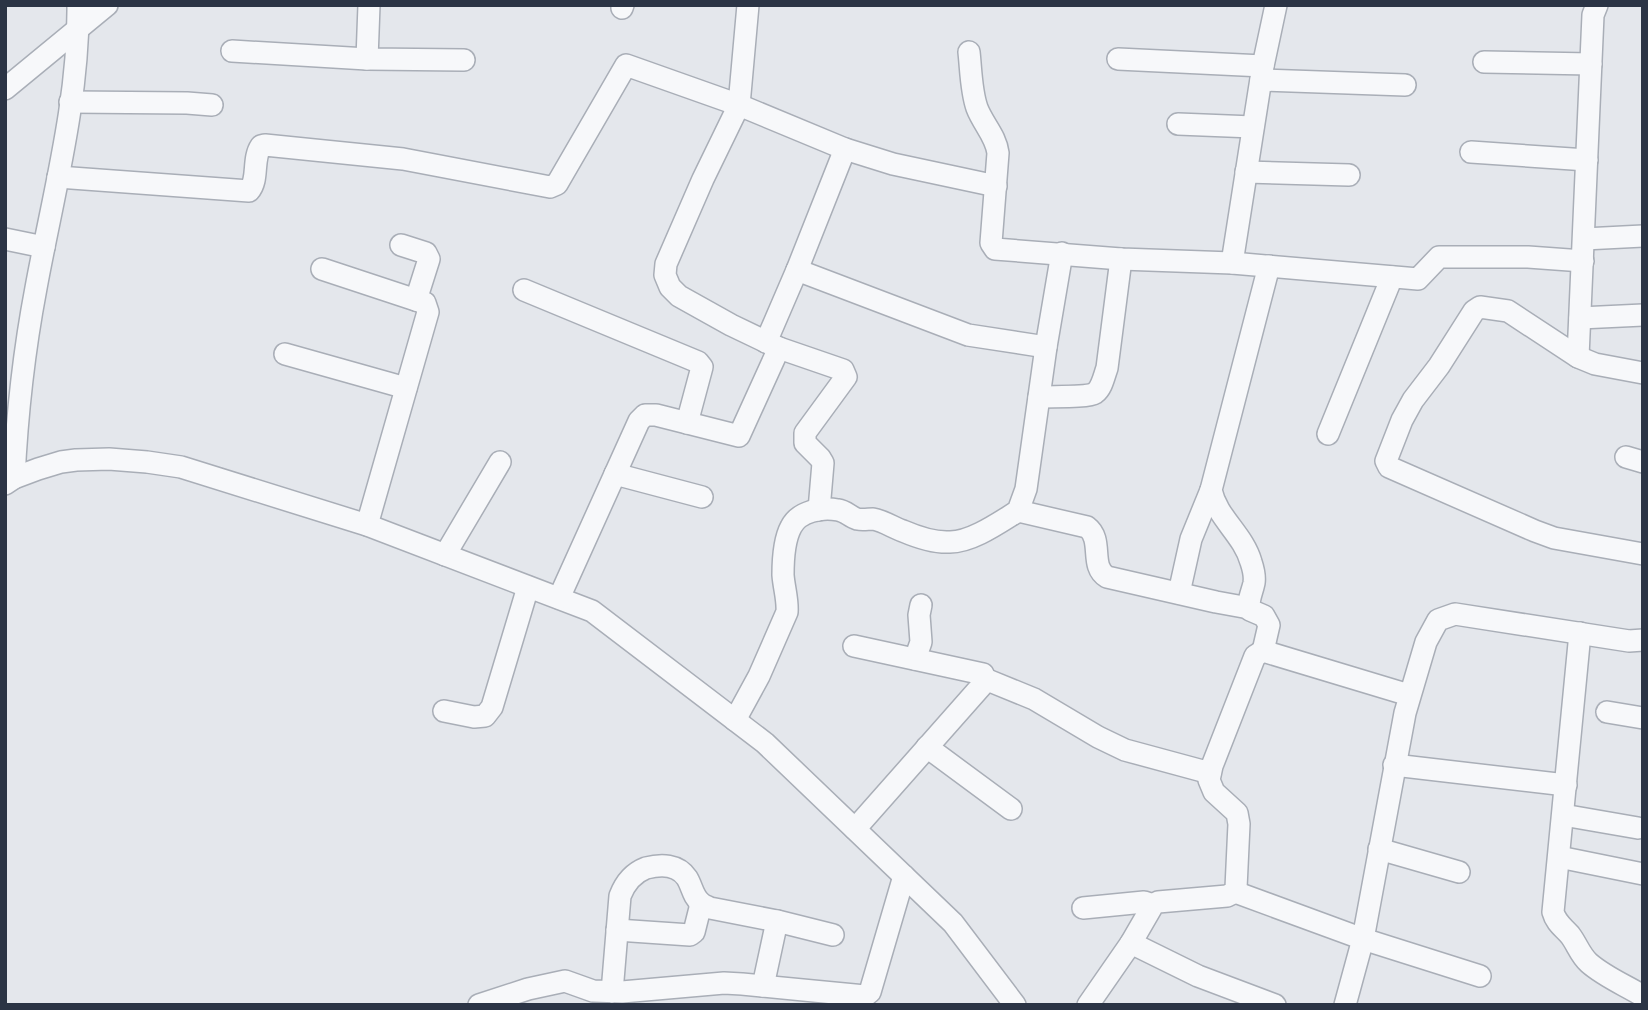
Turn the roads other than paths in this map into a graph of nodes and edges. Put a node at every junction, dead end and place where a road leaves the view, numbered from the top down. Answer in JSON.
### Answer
{"nodes":[{"id":1,"x":78,"y":5,"type":"edge"},
{"id":2,"x":107,"y":5,"type":"edge"},
{"id":3,"x":369,"y":5,"type":"edge"},
{"id":4,"x":748,"y":5,"type":"edge"},
{"id":5,"x":1276,"y":5,"type":"edge"},
{"id":6,"x":1597,"y":5,"type":"edge"},
{"id":7,"x":78,"y":31,"type":"junction"},
{"id":8,"x":232,"y":51,"type":"dead end"},
{"id":9,"x":969,"y":52,"type":"dead end"},
{"id":10,"x":366,"y":59,"type":"junction"},
{"id":11,"x":1118,"y":59,"type":"dead end"},
{"id":12,"x":464,"y":60,"type":"dead end"},
{"id":13,"x":1484,"y":62,"type":"dead end"},
{"id":14,"x":1591,"y":64,"type":"junction"},
{"id":15,"x":1262,"y":73,"type":"junction"},
{"id":16,"x":1405,"y":85,"type":"dead end"},
{"id":17,"x":5,"y":89,"type":"edge"},
{"id":18,"x":70,"y":102,"type":"junction"},
{"id":19,"x":212,"y":105,"type":"dead end"},
{"id":20,"x":739,"y":105,"type":"junction"},
{"id":21,"x":1178,"y":124,"type":"dead end"},
{"id":22,"x":1253,"y":127,"type":"junction"},
{"id":23,"x":845,"y":149,"type":"junction"},
{"id":24,"x":1471,"y":152,"type":"dead end"},
{"id":25,"x":1587,"y":160,"type":"junction"},
{"id":26,"x":1246,"y":172,"type":"junction"},
{"id":27,"x":1349,"y":175,"type":"dead end"},
{"id":28,"x":58,"y":177,"type":"junction"},
{"id":29,"x":996,"y":186,"type":"junction"},
{"id":30,"x":1643,"y":236,"type":"edge"},
{"id":31,"x":5,"y":239,"type":"edge"},
{"id":32,"x":1584,"y":239,"type":"junction"},
{"id":33,"x":401,"y":245,"type":"dead end"},
{"id":34,"x":44,"y":247,"type":"junction"},
{"id":35,"x":1062,"y":253,"type":"junction"},
{"id":36,"x":1121,"y":259,"type":"junction"},
{"id":37,"x":1583,"y":261,"type":"junction"},
{"id":38,"x":1232,"y":263,"type":"junction"},
{"id":39,"x":1269,"y":266,"type":"junction"},
{"id":40,"x":322,"y":269,"type":"dead end"},
{"id":41,"x":797,"y":270,"type":"junction"},
{"id":42,"x":1392,"y":277,"type":"junction"},
{"id":43,"x":524,"y":290,"type":"dead end"},
{"id":44,"x":416,"y":300,"type":"junction"},
{"id":45,"x":1643,"y":315,"type":"edge"},
{"id":46,"x":1580,"y":318,"type":"junction"},
{"id":47,"x":772,"y":345,"type":"junction"},
{"id":48,"x":1046,"y":347,"type":"junction"},
{"id":49,"x":285,"y":354,"type":"dead end"},
{"id":50,"x":1578,"y":357,"type":"junction"},
{"id":51,"x":1643,"y":373,"type":"edge"},
{"id":52,"x":406,"y":388,"type":"junction"},
{"id":53,"x":1039,"y":397,"type":"junction"},
{"id":54,"x":687,"y":423,"type":"junction"},
{"id":55,"x":1328,"y":435,"type":"dead end"},
{"id":56,"x":500,"y":461,"type":"dead end"},
{"id":57,"x":615,"y":474,"type":"junction"},
{"id":58,"x":10,"y":481,"type":"edge"},
{"id":59,"x":1211,"y":490,"type":"junction"},
{"id":60,"x":702,"y":497,"type":"dead end"},
{"id":61,"x":820,"y":510,"type":"junction"},
{"id":62,"x":1018,"y":511,"type":"junction"},
{"id":63,"x":367,"y":525,"type":"junction"},
{"id":64,"x":1643,"y":554,"type":"edge"},
{"id":65,"x":444,"y":555,"type":"junction"},
{"id":66,"x":528,"y":587,"type":"junction"},
{"id":67,"x":1179,"y":593,"type":"junction"},
{"id":68,"x":559,"y":598,"type":"junction"},
{"id":69,"x":920,"y":605,"type":"dead end"},
{"id":70,"x":1249,"y":608,"type":"junction"},
{"id":71,"x":1580,"y":633,"type":"junction"},
{"id":72,"x":1643,"y":640,"type":"edge"},
{"id":73,"x":854,"y":646,"type":"dead end"},
{"id":74,"x":1263,"y":651,"type":"junction"},
{"id":75,"x":915,"y":659,"type":"junction"},
{"id":76,"x":985,"y":679,"type":"junction"},
{"id":77,"x":1409,"y":695,"type":"junction"},
{"id":78,"x":444,"y":711,"type":"dead end"},
{"id":79,"x":1607,"y":712,"type":"dead end"},
{"id":80,"x":1643,"y":718,"type":"edge"},
{"id":81,"x":735,"y":720,"type":"junction"},
{"id":82,"x":927,"y":747,"type":"junction"},
{"id":83,"x":1394,"y":765,"type":"junction"},
{"id":84,"x":1210,"y":773,"type":"junction"},
{"id":85,"x":1566,"y":785,"type":"junction"},
{"id":86,"x":1012,"y":809,"type":"dead end"},
{"id":87,"x":1563,"y":815,"type":"junction"},
{"id":88,"x":1638,"y":828,"type":"dead end"},
{"id":89,"x":855,"y":829,"type":"junction"},
{"id":90,"x":1379,"y":849,"type":"junction"},
{"id":91,"x":1559,"y":857,"type":"junction"},
{"id":92,"x":1459,"y":872,"type":"dead end"},
{"id":93,"x":1643,"y":874,"type":"edge"},
{"id":94,"x":904,"y":876,"type":"junction"},
{"id":95,"x":1234,"y":892,"type":"junction"},
{"id":96,"x":701,"y":904,"type":"junction"},
{"id":97,"x":1153,"y":905,"type":"junction"},
{"id":98,"x":1083,"y":908,"type":"dead end"},
{"id":99,"x":777,"y":921,"type":"junction"},
{"id":100,"x":617,"y":930,"type":"junction"},
{"id":101,"x":833,"y":935,"type":"dead end"},
{"id":102,"x":1363,"y":939,"type":"junction"},
{"id":103,"x":1131,"y":943,"type":"junction"},
{"id":104,"x":1480,"y":976,"type":"dead end"},
{"id":105,"x":763,"y":986,"type":"junction"},
{"id":106,"x":612,"y":992,"type":"junction"},
{"id":107,"x":1643,"y":996,"type":"edge"},
{"id":108,"x":479,"y":1005,"type":"edge"},
{"id":109,"x":1015,"y":1005,"type":"edge"},
{"id":110,"x":1088,"y":1005,"type":"edge"},
{"id":111,"x":1275,"y":1005,"type":"edge"},
{"id":112,"x":1345,"y":1005,"type":"edge"}],
"edges":[{"from":1,"to":7,"type":"street"},
{"from":2,"to":7,"type":"street"},
{"from":3,"to":10,"type":"street"},
{"from":4,"to":20,"type":"street"},
{"from":5,"to":15,"type":"street"},
{"from":6,"to":14,"type":"street"},
{"from":7,"to":17,"type":"street"},
{"from":7,"to":18,"type":"street"},
{"from":8,"to":10,"type":"street"},
{"from":9,"to":29,"type":"street"},
{"from":10,"to":12,"type":"street"},
{"from":11,"to":15,"type":"street"},
{"from":13,"to":14,"type":"street"},
{"from":14,"to":25,"type":"street"},
{"from":15,"to":16,"type":"street"},
{"from":15,"to":22,"type":"street"},
{"from":18,"to":19,"type":"street"},
{"from":18,"to":28,"type":"street"},
{"from":20,"to":23,"type":"street"},
{"from":20,"to":28,"type":"street"},
{"from":20,"to":47,"type":"street"},
{"from":21,"to":22,"type":"street"},
{"from":22,"to":26,"type":"street"},
{"from":23,"to":29,"type":"street"},
{"from":23,"to":41,"type":"street"},
{"from":24,"to":25,"type":"street"},
{"from":25,"to":32,"type":"street"},
{"from":26,"to":27,"type":"street"},
{"from":26,"to":38,"type":"street"},
{"from":28,"to":34,"type":"street"},
{"from":29,"to":35,"type":"street"},
{"from":30,"to":32,"type":"street"},
{"from":31,"to":34,"type":"street"},
{"from":32,"to":37,"type":"street"},
{"from":33,"to":44,"type":"street"},
{"from":34,"to":58,"type":"street"},
{"from":35,"to":36,"type":"street"},
{"from":35,"to":48,"type":"street"},
{"from":36,"to":38,"type":"street"},
{"from":36,"to":53,"type":"street"},
{"from":37,"to":42,"type":"street"},
{"from":37,"to":46,"type":"street"},
{"from":38,"to":39,"type":"street"},
{"from":39,"to":42,"type":"street"},
{"from":39,"to":59,"type":"street"},
{"from":40,"to":44,"type":"street"},
{"from":41,"to":47,"type":"street"},
{"from":41,"to":48,"type":"street"},
{"from":42,"to":55,"type":"street"},
{"from":43,"to":54,"type":"street"},
{"from":44,"to":52,"type":"street"},
{"from":45,"to":46,"type":"street"},
{"from":46,"to":50,"type":"street"},
{"from":47,"to":54,"type":"street"},
{"from":47,"to":61,"type":"street"},
{"from":48,"to":53,"type":"street"},
{"from":49,"to":52,"type":"street"},
{"from":50,"to":51,"type":"street"},
{"from":50,"to":64,"type":"street"},
{"from":52,"to":63,"type":"street"},
{"from":53,"to":62,"type":"street"},
{"from":54,"to":57,"type":"street"},
{"from":56,"to":65,"type":"street"},
{"from":57,"to":60,"type":"street"},
{"from":57,"to":68,"type":"street"},
{"from":58,"to":63,"type":"street"},
{"from":59,"to":67,"type":"street"},
{"from":59,"to":70,"type":"street"},
{"from":61,"to":62,"type":"street"},
{"from":61,"to":81,"type":"street"},
{"from":62,"to":67,"type":"street"},
{"from":63,"to":65,"type":"street"},
{"from":65,"to":66,"type":"street"},
{"from":66,"to":68,"type":"street"},
{"from":66,"to":78,"type":"street"},
{"from":67,"to":70,"type":"street"},
{"from":68,"to":81,"type":"street"},
{"from":69,"to":75,"type":"street"},
{"from":70,"to":74,"type":"street"},
{"from":71,"to":72,"type":"street"},
{"from":71,"to":77,"type":"street"},
{"from":71,"to":85,"type":"street"},
{"from":73,"to":75,"type":"street"},
{"from":74,"to":77,"type":"street"},
{"from":74,"to":84,"type":"street"},
{"from":75,"to":76,"type":"street"},
{"from":76,"to":82,"type":"street"},
{"from":76,"to":84,"type":"street"},
{"from":77,"to":83,"type":"street"},
{"from":79,"to":80,"type":"street"},
{"from":81,"to":89,"type":"street"},
{"from":82,"to":86,"type":"street"},
{"from":82,"to":89,"type":"street"},
{"from":83,"to":85,"type":"street"},
{"from":83,"to":90,"type":"street"},
{"from":84,"to":95,"type":"street"},
{"from":85,"to":87,"type":"street"},
{"from":87,"to":88,"type":"street"},
{"from":87,"to":91,"type":"street"},
{"from":89,"to":94,"type":"street"},
{"from":90,"to":92,"type":"street"},
{"from":90,"to":102,"type":"street"},
{"from":91,"to":93,"type":"street"},
{"from":91,"to":107,"type":"street"},
{"from":94,"to":105,"type":"street"},
{"from":94,"to":109,"type":"street"},
{"from":95,"to":97,"type":"street"},
{"from":95,"to":102,"type":"street"},
{"from":96,"to":99,"type":"street"},
{"from":96,"to":100,"type":"street"},
{"from":96,"to":100,"type":"street"},
{"from":97,"to":98,"type":"street"},
{"from":97,"to":103,"type":"street"},
{"from":99,"to":101,"type":"street"},
{"from":99,"to":105,"type":"street"},
{"from":100,"to":106,"type":"street"},
{"from":102,"to":104,"type":"street"},
{"from":102,"to":112,"type":"street"},
{"from":103,"to":110,"type":"street"},
{"from":103,"to":111,"type":"street"},
{"from":105,"to":106,"type":"street"},
{"from":106,"to":108,"type":"street"}]}
